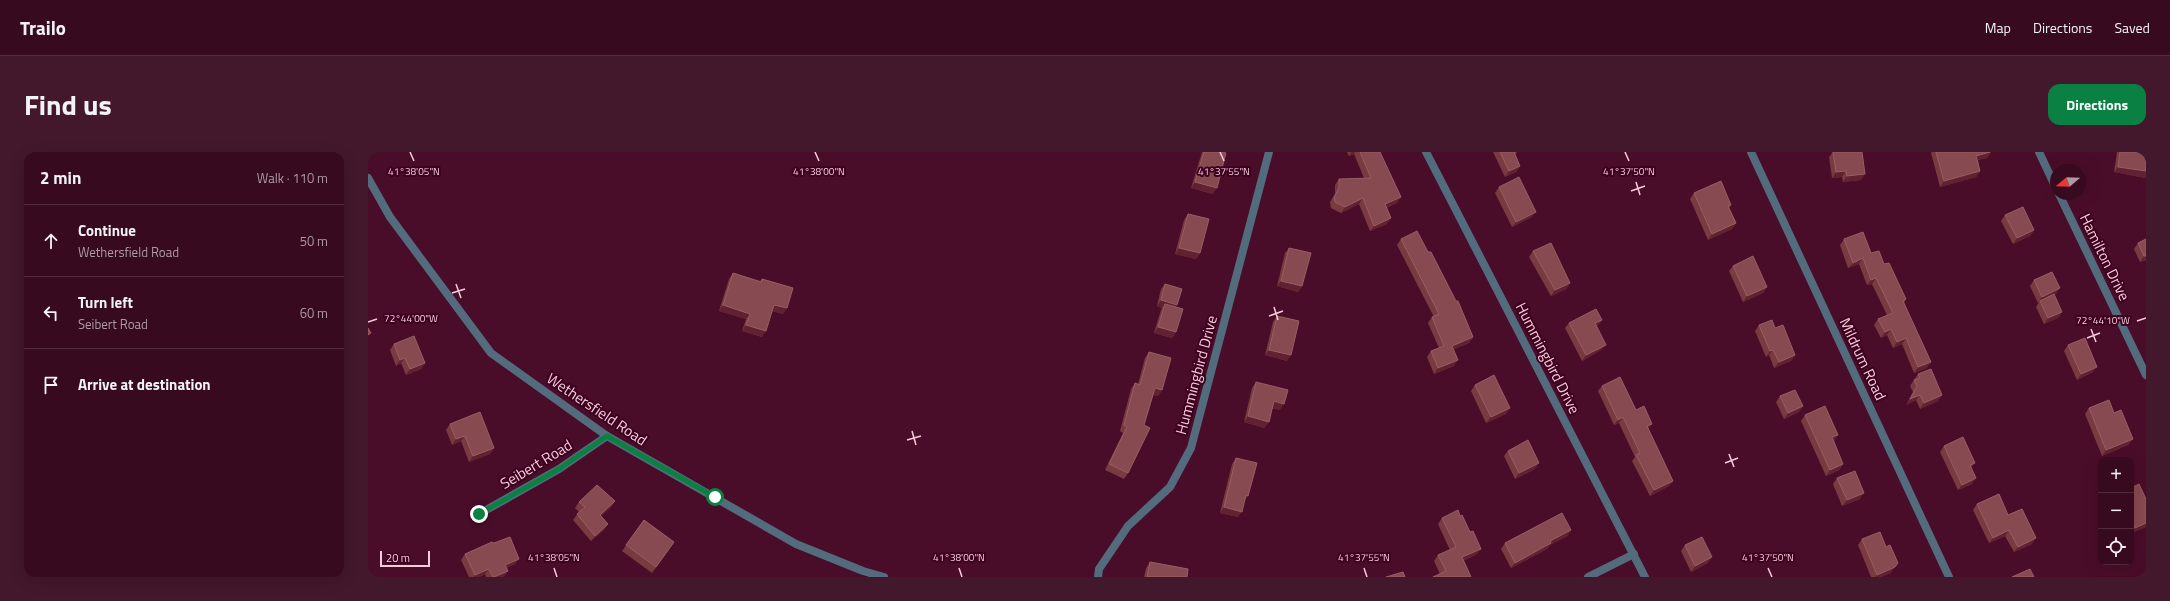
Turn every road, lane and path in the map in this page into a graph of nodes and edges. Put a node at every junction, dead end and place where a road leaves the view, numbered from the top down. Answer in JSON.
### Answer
{"nodes":[{"id":1,"x":1268,"y":152,"type":"edge"},
{"id":2,"x":1426,"y":152,"type":"edge"},
{"id":3,"x":1751,"y":152,"type":"edge"},
{"id":4,"x":2039,"y":152,"type":"edge"},
{"id":5,"x":2050,"y":175,"type":"edge"},
{"id":6,"x":368,"y":178,"type":"edge"},
{"id":7,"x":2062,"y":200,"type":"edge"},
{"id":8,"x":2146,"y":375,"type":"edge"},
{"id":9,"x":607,"y":436,"type":"junction"},
{"id":10,"x":479,"y":514,"type":"dead end"},
{"id":11,"x":1634,"y":554,"type":"junction"},
{"id":12,"x":884,"y":577,"type":"edge"},
{"id":13,"x":1098,"y":577,"type":"edge"},
{"id":14,"x":1588,"y":577,"type":"edge"},
{"id":15,"x":1645,"y":577,"type":"edge"},
{"id":16,"x":1949,"y":577,"type":"edge"}],
"edges":[{"from":1,"to":13,"type":"street","name":"Hummingbird Drive"},
{"from":2,"to":11,"type":"street","name":"Hummingbird Drive"},
{"from":3,"to":16,"type":"street","name":"Mildrum Road"},
{"from":4,"to":5,"type":"street"},
{"from":6,"to":9,"type":"street","name":"Wethersfield Road"},
{"from":7,"to":8,"type":"street","name":"Hamilton Drive"},
{"from":9,"to":10,"type":"street","name":"Seibert Road"},
{"from":9,"to":12,"type":"street","name":"Wethersfield Road"},
{"from":11,"to":14,"type":"street"},
{"from":11,"to":15,"type":"street","name":"Hummingbird Drive"}]}
